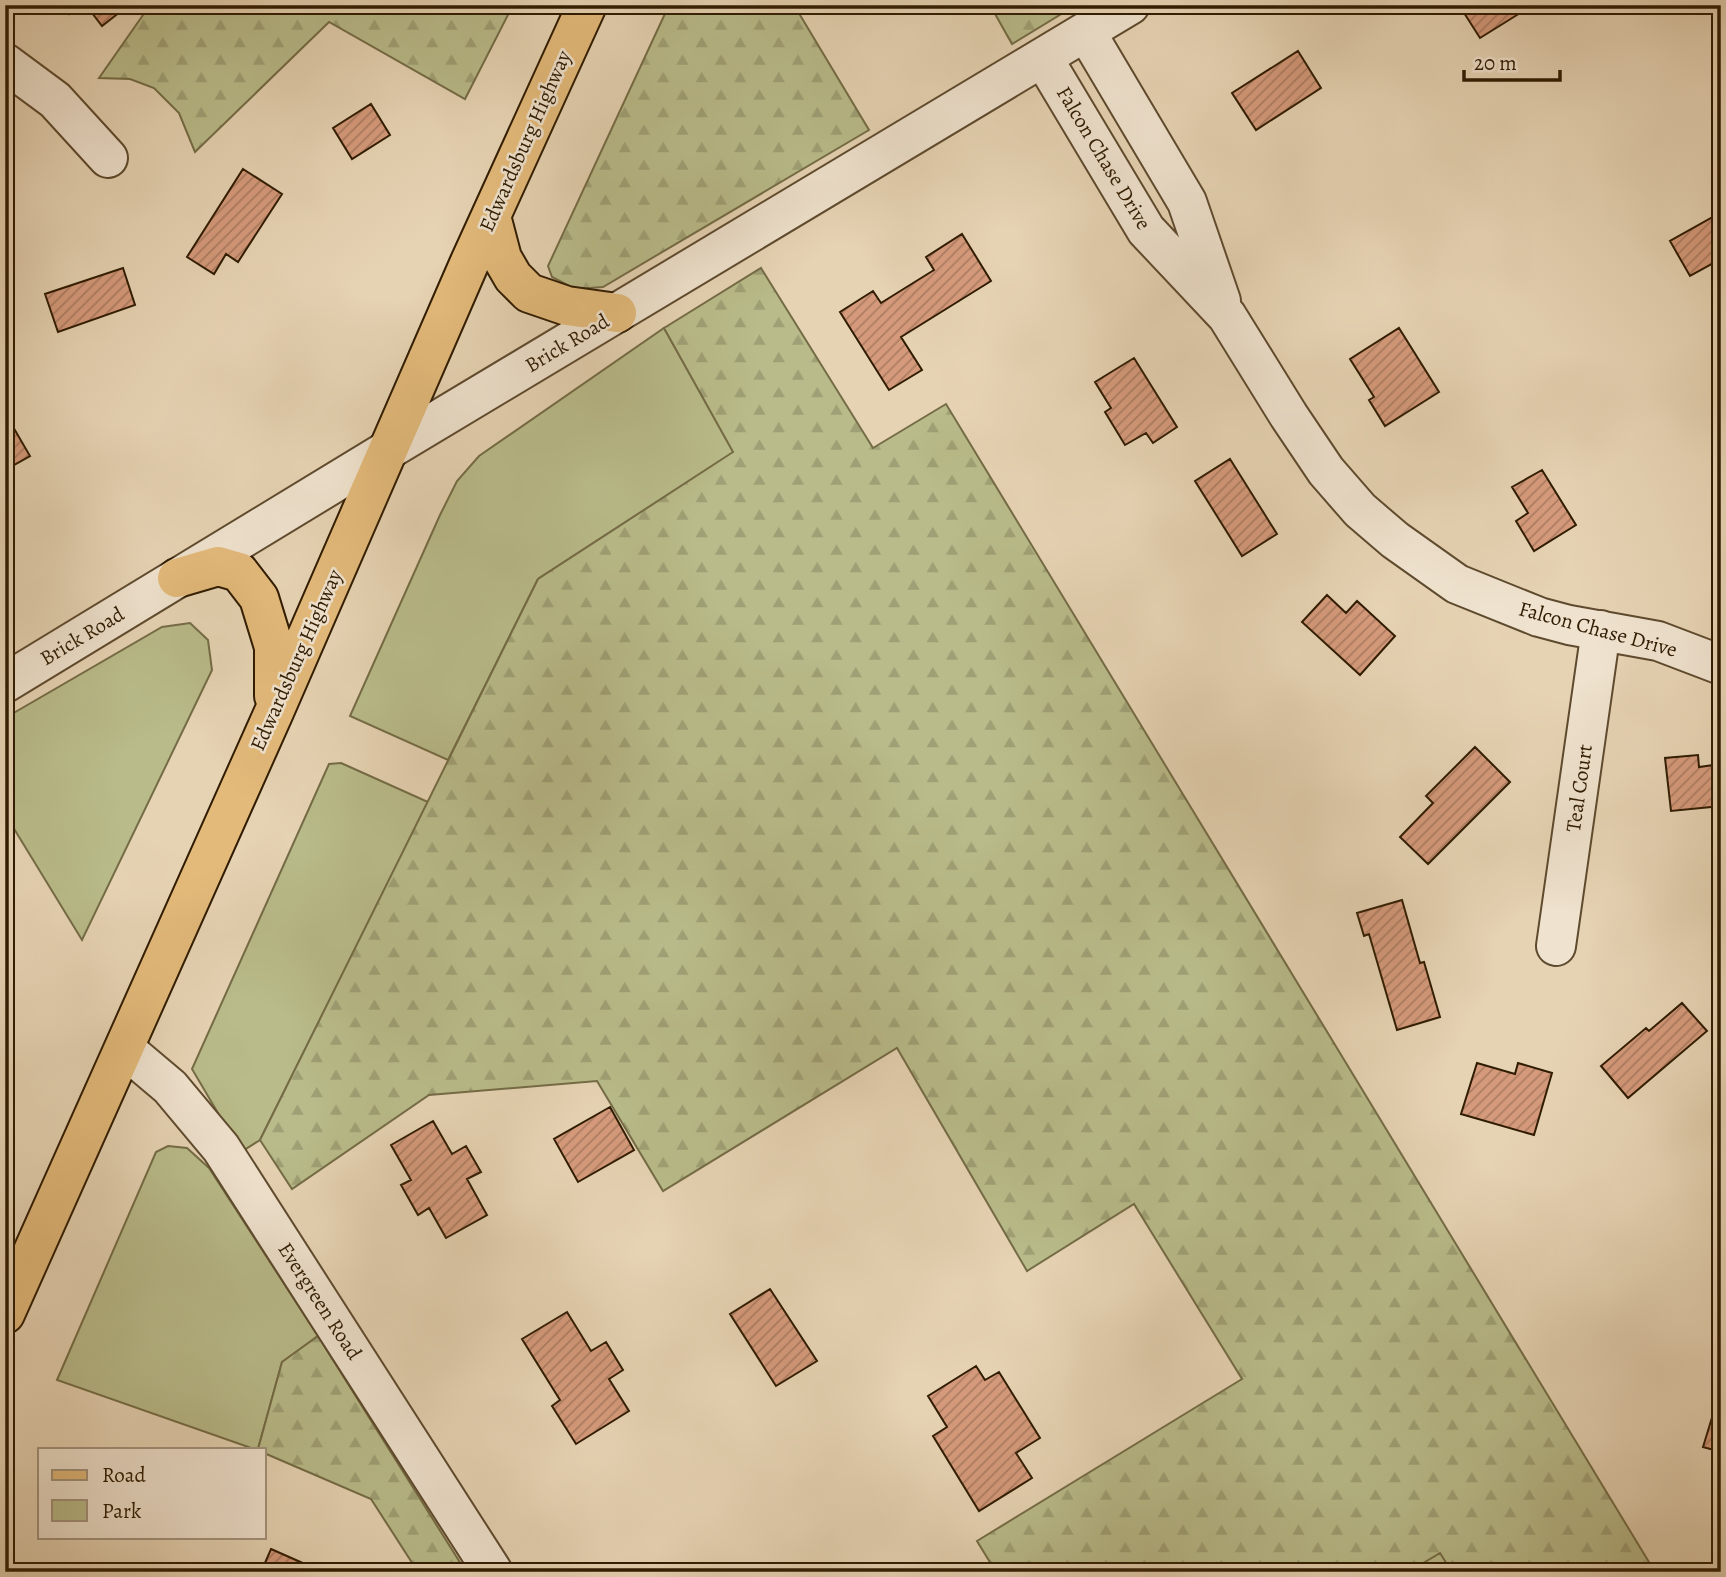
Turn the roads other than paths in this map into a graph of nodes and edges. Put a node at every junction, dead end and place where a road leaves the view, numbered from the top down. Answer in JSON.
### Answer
{"nodes":[{"id":1,"x":587,"y":5,"type":"edge"},
{"id":2,"x":1130,"y":5,"type":"edge"},
{"id":3,"x":1086,"y":32,"type":"junction"},
{"id":4,"x":1043,"y":58,"type":"junction"},
{"id":5,"x":5,"y":62,"type":"edge"},
{"id":6,"x":108,"y":158,"type":"dead end"},
{"id":7,"x":491,"y":216,"type":"junction"},
{"id":8,"x":617,"y":313,"type":"junction"},
{"id":9,"x":1227,"y":316,"type":"junction"},
{"id":10,"x":387,"y":450,"type":"junction"},
{"id":11,"x":177,"y":578,"type":"junction"},
{"id":12,"x":1601,"y":630,"type":"junction"},
{"id":13,"x":1721,"y":665,"type":"edge"},
{"id":14,"x":5,"y":683,"type":"edge"},
{"id":15,"x":274,"y":712,"type":"junction"},
{"id":16,"x":1556,"y":946,"type":"dead end"},
{"id":17,"x":125,"y":1049,"type":"junction"},
{"id":18,"x":5,"y":1314,"type":"edge"},
{"id":19,"x":493,"y":1572,"type":"edge"}],
"edges":[{"from":1,"to":7,"type":"main road","name":"Edwardsburg Highway"},
{"from":2,"to":3,"type":"street","name":"Brick Road"},
{"from":3,"to":4,"type":"street","name":"Brick Road"},
{"from":3,"to":9,"type":"street","name":"Falcon Chase Drive"},
{"from":4,"to":8,"type":"street","name":"Brick Road"},
{"from":4,"to":9,"type":"street","name":"Falcon Chase Drive"},
{"from":5,"to":6,"type":"street"},
{"from":7,"to":8,"type":"main road"},
{"from":7,"to":10,"type":"main road","name":"Edwardsburg Highway"},
{"from":8,"to":10,"type":"street","name":"Brick Road"},
{"from":9,"to":12,"type":"street","name":"Falcon Chase Drive"},
{"from":10,"to":11,"type":"street","name":"Brick Road"},
{"from":10,"to":15,"type":"main road","name":"Edwardsburg Highway"},
{"from":11,"to":14,"type":"street","name":"Brick Road"},
{"from":11,"to":15,"type":"main road"},
{"from":12,"to":13,"type":"street","name":"Falcon Chase Drive"},
{"from":12,"to":16,"type":"street","name":"Teal Court"},
{"from":15,"to":17,"type":"main road","name":"Edwardsburg Highway"},
{"from":17,"to":18,"type":"main road","name":"Edwardsburg Highway"},
{"from":17,"to":19,"type":"street","name":"Evergreen Road"}]}
